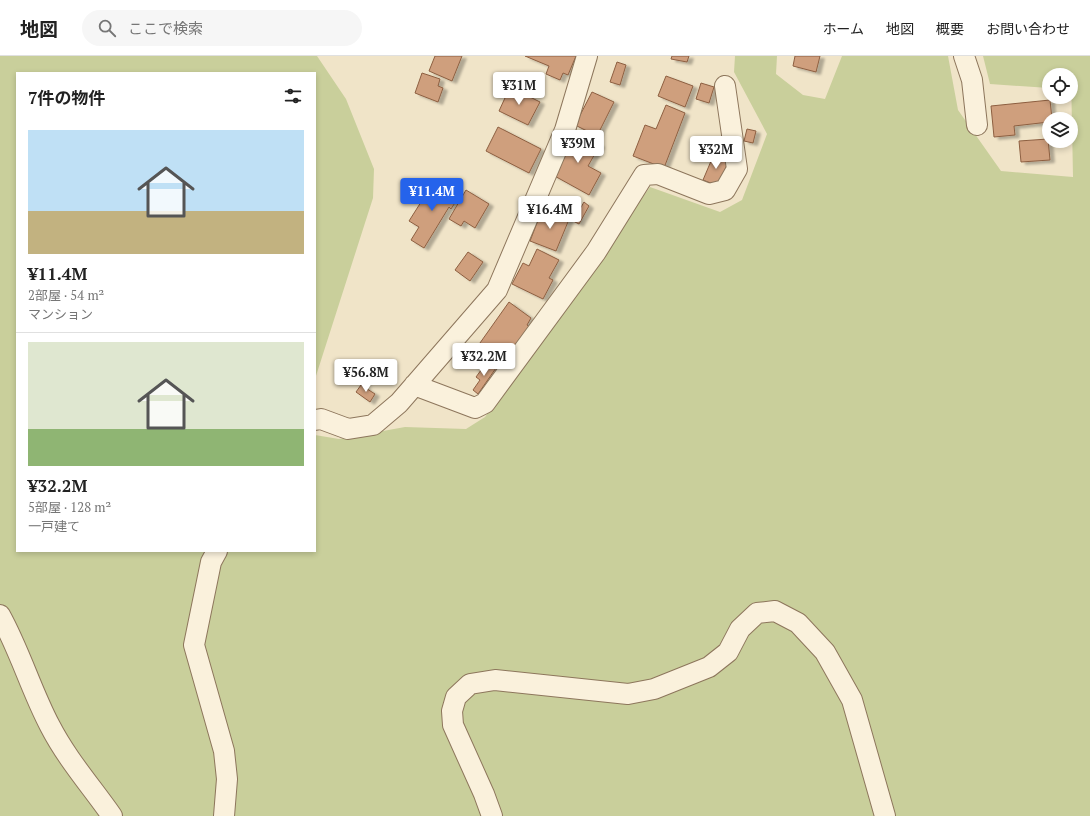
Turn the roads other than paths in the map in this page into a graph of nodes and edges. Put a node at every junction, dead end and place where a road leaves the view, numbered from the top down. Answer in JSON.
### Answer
{"nodes":[{"id":1,"x":587,"y":56,"type":"edge"},
{"id":2,"x":964,"y":56,"type":"edge"},
{"id":3,"x":725,"y":86,"type":"dead end"},
{"id":4,"x":978,"y":125,"type":"dead end"},
{"id":5,"x":414,"y":385,"type":"junction"},
{"id":6,"x":316,"y":420,"type":"edge"},
{"id":7,"x":216,"y":552,"type":"edge"},
{"id":8,"x":0,"y":615,"type":"edge"},
{"id":9,"x":112,"y":816,"type":"edge"},
{"id":10,"x":224,"y":816,"type":"edge"},
{"id":11,"x":492,"y":816,"type":"edge"},
{"id":12,"x":885,"y":816,"type":"edge"}],
"edges":[{"from":1,"to":5,"type":"street"},
{"from":2,"to":4,"type":"street"},
{"from":3,"to":5,"type":"street"},
{"from":5,"to":6,"type":"street"},
{"from":7,"to":10,"type":"street"},
{"from":8,"to":9,"type":"street"},
{"from":11,"to":12,"type":"street"}]}
